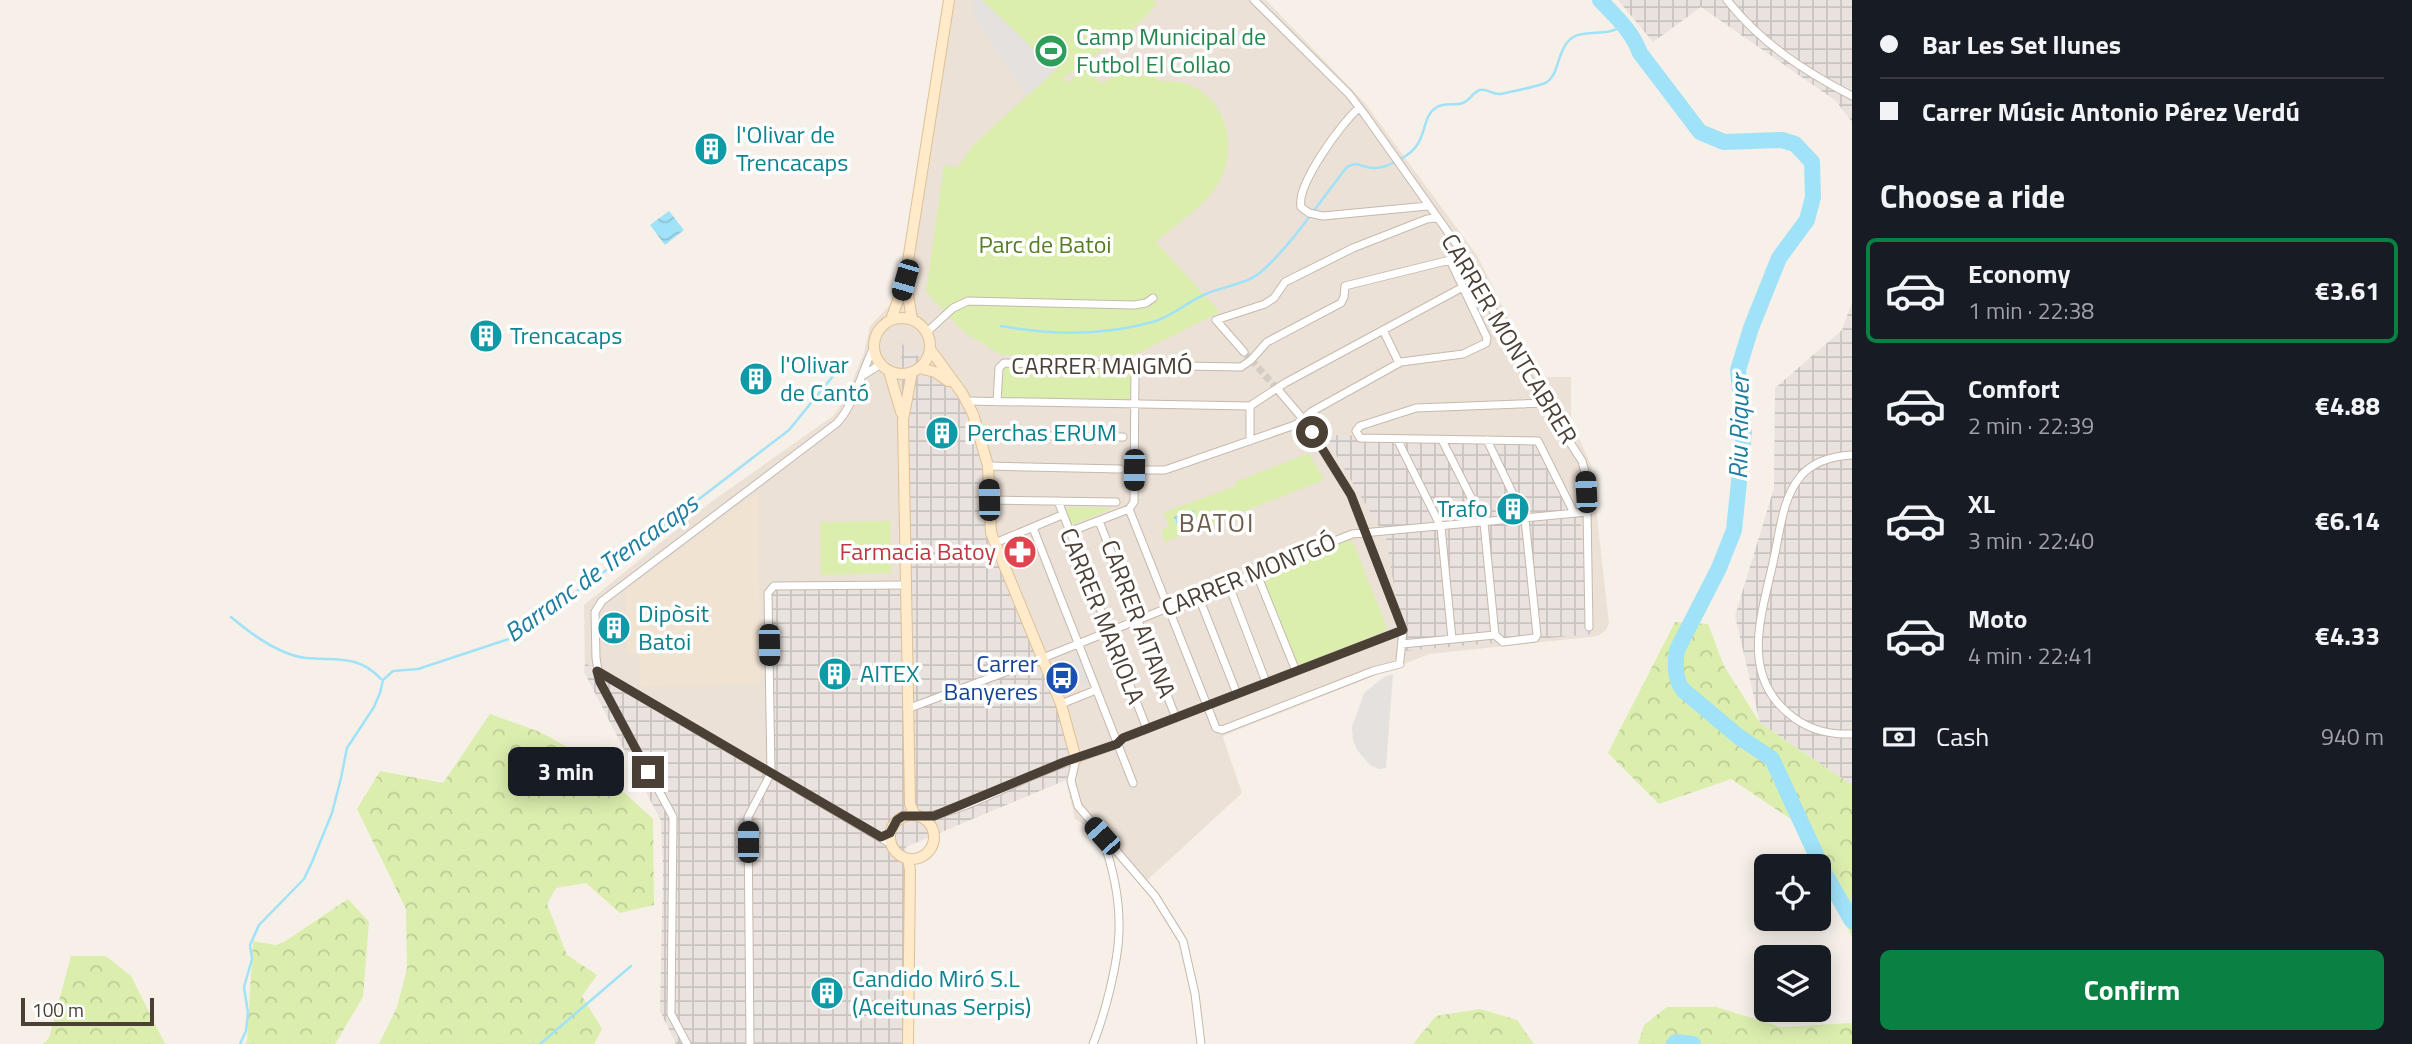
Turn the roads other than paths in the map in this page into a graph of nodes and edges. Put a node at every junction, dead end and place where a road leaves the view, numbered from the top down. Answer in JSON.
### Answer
{"nodes":[{"id":1,"x":949,"y":0,"type":"edge"},
{"id":2,"x":1254,"y":0,"type":"edge"},
{"id":3,"x":1727,"y":0,"type":"edge"},
{"id":4,"x":1852,"y":96,"type":"edge"},
{"id":5,"x":1359,"y":108,"type":"junction"},
{"id":6,"x":1428,"y":205,"type":"junction"},
{"id":7,"x":1436,"y":218,"type":"junction"},
{"id":8,"x":1462,"y":252,"type":"junction"},
{"id":9,"x":1450,"y":260,"type":"junction"},
{"id":10,"x":905,"y":280,"type":"junction"},
{"id":11,"x":1463,"y":287,"type":"junction"},
{"id":12,"x":1153,"y":298,"type":"dead end"},
{"id":13,"x":912,"y":319,"type":"junction"},
{"id":14,"x":891,"y":320,"type":"junction"},
{"id":15,"x":1383,"y":330,"type":"junction"},
{"id":16,"x":927,"y":332,"type":"junction"},
{"id":17,"x":874,"y":347,"type":"junction"},
{"id":18,"x":930,"y":349,"type":"junction"},
{"id":19,"x":1244,"y":352,"type":"tunnel mouth"},
{"id":20,"x":1399,"y":363,"type":"junction"},
{"id":21,"x":1135,"y":366,"type":"junction"},
{"id":22,"x":885,"y":367,"type":"junction"},
{"id":23,"x":916,"y":370,"type":"junction"},
{"id":24,"x":860,"y":379,"type":"junction"},
{"id":25,"x":954,"y":384,"type":"junction"},
{"id":26,"x":1280,"y":392,"type":"tunnel mouth"},
{"id":27,"x":971,"y":401,"type":"junction"},
{"id":28,"x":997,"y":402,"type":"junction"},
{"id":29,"x":1544,"y":403,"type":"junction"},
{"id":30,"x":1134,"y":404,"type":"junction"},
{"id":31,"x":1250,"y":406,"type":"junction"},
{"id":32,"x":1303,"y":419,"type":"junction"},
{"id":33,"x":903,"y":420,"type":"junction"},
{"id":34,"x":979,"y":435,"type":"junction"},
{"id":35,"x":1123,"y":437,"type":"dead end"},
{"id":36,"x":1397,"y":439,"type":"junction"},
{"id":37,"x":1250,"y":440,"type":"junction"},
{"id":38,"x":1442,"y":440,"type":"junction"},
{"id":39,"x":1488,"y":440,"type":"junction"},
{"id":40,"x":1852,"y":455,"type":"edge"},
{"id":41,"x":988,"y":466,"type":"junction"},
{"id":42,"x":1120,"y":470,"type":"dead end"},
{"id":43,"x":1134,"y":470,"type":"junction"},
{"id":44,"x":989,"y":500,"type":"junction"},
{"id":45,"x":1058,"y":501,"type":"junction"},
{"id":46,"x":1116,"y":502,"type":"dead end"},
{"id":47,"x":1129,"y":509,"type":"junction"},
{"id":48,"x":1587,"y":512,"type":"junction"},
{"id":49,"x":1574,"y":513,"type":"junction"},
{"id":50,"x":1062,"y":515,"type":"junction"},
{"id":51,"x":1525,"y":519,"type":"junction"},
{"id":52,"x":1099,"y":521,"type":"junction"},
{"id":53,"x":1484,"y":523,"type":"junction"},
{"id":54,"x":1441,"y":527,"type":"junction"},
{"id":55,"x":1033,"y":528,"type":"junction"},
{"id":56,"x":1069,"y":532,"type":"junction"},
{"id":57,"x":1367,"y":532,"type":"junction"},
{"id":58,"x":995,"y":543,"type":"junction"},
{"id":59,"x":1256,"y":572,"type":"junction"},
{"id":60,"x":1228,"y":583,"type":"junction"},
{"id":61,"x":905,"y":585,"type":"junction"},
{"id":62,"x":1198,"y":595,"type":"junction"},
{"id":63,"x":1168,"y":607,"type":"junction"},
{"id":64,"x":1137,"y":619,"type":"junction"},
{"id":65,"x":1589,"y":627,"type":"dead end"},
{"id":66,"x":1403,"y":630,"type":"junction"},
{"id":67,"x":1108,"y":631,"type":"junction"},
{"id":68,"x":1495,"y":635,"type":"junction"},
{"id":69,"x":1452,"y":639,"type":"junction"},
{"id":70,"x":1078,"y":644,"type":"junction"},
{"id":71,"x":1402,"y":644,"type":"junction"},
{"id":72,"x":1043,"y":658,"type":"junction"},
{"id":73,"x":597,"y":671,"type":"junction"},
{"id":74,"x":1296,"y":671,"type":"junction"},
{"id":75,"x":1266,"y":682,"type":"junction"},
{"id":76,"x":1096,"y":690,"type":"junction"},
{"id":77,"x":1237,"y":694,"type":"junction"},
{"id":78,"x":1061,"y":704,"type":"junction"},
{"id":79,"x":1207,"y":706,"type":"junction"},
{"id":80,"x":907,"y":709,"type":"junction"},
{"id":81,"x":1176,"y":718,"type":"junction"},
{"id":82,"x":1147,"y":729,"type":"junction"},
{"id":83,"x":1852,"y":734,"type":"edge"},
{"id":84,"x":1117,"y":744,"type":"junction"},
{"id":85,"x":1076,"y":759,"type":"junction"},
{"id":86,"x":771,"y":773,"type":"junction"},
{"id":87,"x":1133,"y":783,"type":"dead end"},
{"id":88,"x":919,"y":815,"type":"junction"},
{"id":89,"x":1102,"y":836,"type":"junction"},
{"id":90,"x":887,"y":838,"type":"junction"},
{"id":91,"x":912,"y":862,"type":"junction"},
{"id":92,"x":687,"y":1044,"type":"edge"},
{"id":93,"x":750,"y":1044,"type":"edge"},
{"id":94,"x":908,"y":1044,"type":"edge"},
{"id":95,"x":1093,"y":1044,"type":"edge"},
{"id":96,"x":1201,"y":1044,"type":"edge"}],
"edges":[{"from":1,"to":10,"type":"main road"},
{"from":2,"to":5,"type":"street"},
{"from":3,"to":4,"type":"street"},
{"from":5,"to":6,"type":"street"},
{"from":5,"to":6,"type":"street","name":"CARRER MONTCABRER"},
{"from":6,"to":7,"type":"street","name":"CARRER MONTCABRER"},
{"from":7,"to":8,"type":"street","name":"CARRER MONTCABRER"},
{"from":7,"to":19,"type":"street"},
{"from":8,"to":9,"type":"street"},
{"from":8,"to":29,"type":"street","name":"CARRER MONTCABRER"},
{"from":9,"to":11,"type":"street","name":"CARRER MONTCABRER"},
{"from":9,"to":21,"type":"street","name":"CARRER MAIGMÓ"},
{"from":10,"to":13,"type":"main road"},
{"from":10,"to":14,"type":"main road"},
{"from":11,"to":15,"type":"street"},
{"from":11,"to":20,"type":"street","name":"CARRER MONTCABRER"},
{"from":12,"to":16,"type":"street"},
{"from":13,"to":14,"type":"main road"},
{"from":13,"to":16,"type":"main road"},
{"from":14,"to":17,"type":"main road"},
{"from":15,"to":20,"type":"street"},
{"from":15,"to":31,"type":"street"},
{"from":16,"to":18,"type":"main road"},
{"from":17,"to":22,"type":"main road"},
{"from":17,"to":24,"type":"street"},
{"from":18,"to":23,"type":"main road"},
{"from":18,"to":25,"type":"main road"},
{"from":20,"to":32,"type":"street"},
{"from":21,"to":28,"type":"street","name":"CARRER MAIGMÓ"},
{"from":21,"to":30,"type":"street"},
{"from":22,"to":23,"type":"main road"},
{"from":22,"to":24,"type":"street"},
{"from":22,"to":33,"type":"main road"},
{"from":23,"to":25,"type":"main road"},
{"from":23,"to":33,"type":"main road"},
{"from":24,"to":73,"type":"street"},
{"from":25,"to":27,"type":"main road"},
{"from":26,"to":32,"type":"street"},
{"from":27,"to":28,"type":"street"},
{"from":27,"to":34,"type":"main road"},
{"from":28,"to":30,"type":"street"},
{"from":29,"to":36,"type":"street"},
{"from":29,"to":48,"type":"street","name":"CARRER MONTCABRER"},
{"from":30,"to":31,"type":"street"},
{"from":30,"to":43,"type":"street"},
{"from":31,"to":37,"type":"street"},
{"from":32,"to":37,"type":"street"},
{"from":32,"to":57,"type":"street"},
{"from":33,"to":61,"type":"main road"},
{"from":34,"to":35,"type":"street"},
{"from":34,"to":41,"type":"main road"},
{"from":36,"to":38,"type":"street"},
{"from":36,"to":54,"type":"street"},
{"from":37,"to":43,"type":"street"},
{"from":38,"to":39,"type":"street"},
{"from":38,"to":53,"type":"street"},
{"from":39,"to":49,"type":"street"},
{"from":39,"to":51,"type":"street"},
{"from":40,"to":83,"type":"street"},
{"from":41,"to":42,"type":"street"},
{"from":41,"to":44,"type":"main road"},
{"from":43,"to":47,"type":"street"},
{"from":44,"to":45,"type":"street"},
{"from":44,"to":58,"type":"main road"},
{"from":45,"to":46,"type":"street"},
{"from":45,"to":50,"type":"street","name":"CARRER MARIOLA"},
{"from":47,"to":52,"type":"street"},
{"from":47,"to":63,"type":"street"},
{"from":48,"to":49,"type":"street","name":"CARRER MONTGÓ"},
{"from":48,"to":65,"type":"street","name":"CARRER MONTCABRER"},
{"from":49,"to":51,"type":"street","name":"CARRER MONTGÓ"},
{"from":50,"to":55,"type":"street"},
{"from":50,"to":56,"type":"street","name":"CARRER MARIOLA"},
{"from":51,"to":53,"type":"street","name":"CARRER MONTGÓ"},
{"from":51,"to":68,"type":"street"},
{"from":52,"to":56,"type":"street"},
{"from":52,"to":64,"type":"street","name":"CARRER AITANA"},
{"from":53,"to":54,"type":"street","name":"CARRER MONTGÓ"},
{"from":53,"to":68,"type":"street"},
{"from":54,"to":57,"type":"street","name":"CARRER MONTGÓ"},
{"from":54,"to":69,"type":"street"},
{"from":55,"to":58,"type":"street"},
{"from":55,"to":70,"type":"street"},
{"from":56,"to":67,"type":"street","name":"CARRER MARIOLA"},
{"from":57,"to":59,"type":"street","name":"CARRER MONTGÓ"},
{"from":57,"to":66,"type":"street"},
{"from":58,"to":72,"type":"main road"},
{"from":59,"to":60,"type":"street","name":"CARRER MONTGÓ"},
{"from":59,"to":74,"type":"street"},
{"from":60,"to":62,"type":"street","name":"CARRER MONTGÓ"},
{"from":60,"to":75,"type":"street"},
{"from":61,"to":80,"type":"main road"},
{"from":61,"to":86,"type":"street"},
{"from":62,"to":63,"type":"street","name":"CARRER MONTGÓ"},
{"from":62,"to":77,"type":"street"},
{"from":63,"to":64,"type":"street","name":"CARRER MONTGÓ"},
{"from":63,"to":79,"type":"street"},
{"from":64,"to":67,"type":"street","name":"CARRER MONTGÓ"},
{"from":64,"to":81,"type":"street","name":"CARRER AITANA"},
{"from":66,"to":71,"type":"street"},
{"from":66,"to":74,"type":"street"},
{"from":67,"to":70,"type":"street","name":"CARRER MONTGÓ"},
{"from":67,"to":82,"type":"street","name":"CARRER MARIOLA"},
{"from":68,"to":69,"type":"street"},
{"from":69,"to":71,"type":"street"},
{"from":70,"to":72,"type":"street","name":"CARRER MONTGÓ"},
{"from":70,"to":76,"type":"street"},
{"from":71,"to":79,"type":"street"},
{"from":72,"to":78,"type":"main road"},
{"from":72,"to":80,"type":"street","name":"CARRER MONTGÓ"},
{"from":73,"to":86,"type":"street"},
{"from":73,"to":92,"type":"street"},
{"from":74,"to":75,"type":"street"},
{"from":75,"to":77,"type":"street"},
{"from":76,"to":78,"type":"street"},
{"from":76,"to":84,"type":"street"},
{"from":77,"to":79,"type":"street"},
{"from":78,"to":85,"type":"main road"},
{"from":79,"to":81,"type":"street"},
{"from":80,"to":88,"type":"main road"},
{"from":81,"to":82,"type":"street"},
{"from":82,"to":84,"type":"street"},
{"from":84,"to":85,"type":"street"},
{"from":84,"to":87,"type":"street"},
{"from":85,"to":88,"type":"street"},
{"from":85,"to":89,"type":"street"},
{"from":86,"to":90,"type":"street"},
{"from":86,"to":93,"type":"street"},
{"from":88,"to":90,"type":"main road"},
{"from":88,"to":91,"type":"main road"},
{"from":89,"to":95,"type":"street"},
{"from":89,"to":96,"type":"street"},
{"from":90,"to":91,"type":"main road"},
{"from":91,"to":94,"type":"main road"}]}
